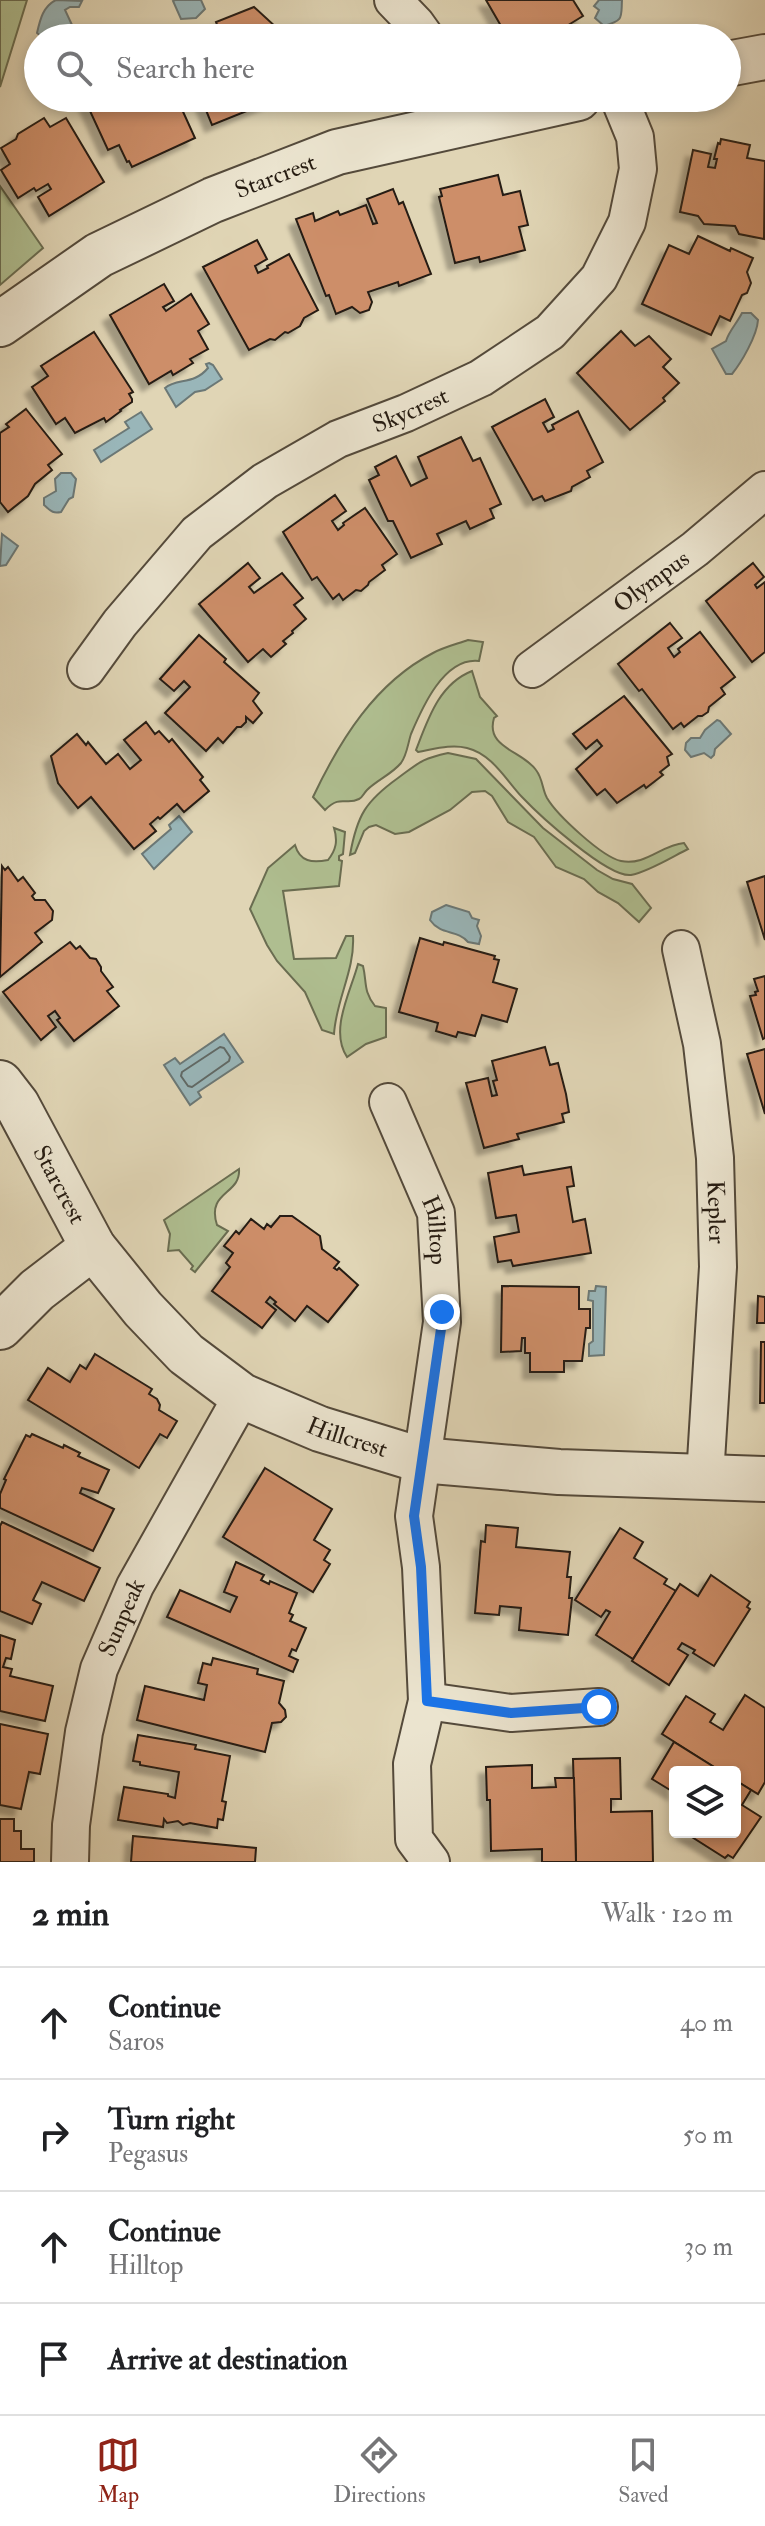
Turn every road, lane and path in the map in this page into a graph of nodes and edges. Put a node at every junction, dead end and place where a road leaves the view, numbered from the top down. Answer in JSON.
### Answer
{"nodes":[{"id":1,"x":393,"y":0,"type":"edge"},
{"id":2,"x":416,"y":24,"type":"edge"},
{"id":3,"x":765,"y":57,"type":"edge"},
{"id":4,"x":741,"y":61,"type":"edge"},
{"id":5,"x":458,"y":112,"type":"edge"},
{"id":6,"x":625,"y":112,"type":"edge"},
{"id":7,"x":0,"y":324,"type":"edge"},
{"id":8,"x":765,"y":490,"type":"edge"},
{"id":9,"x":532,"y":669,"type":"dead end"},
{"id":10,"x":86,"y":670,"type":"dead end"},
{"id":11,"x":681,"y":949,"type":"dead end"},
{"id":12,"x":0,"y":1083,"type":"edge"},
{"id":13,"x":388,"y":1102,"type":"dead end"},
{"id":14,"x":93,"y":1247,"type":"junction"},
{"id":15,"x":0,"y":1327,"type":"edge"},
{"id":16,"x":242,"y":1396,"type":"junction"},
{"id":17,"x":421,"y":1460,"type":"junction"},
{"id":18,"x":705,"y":1477,"type":"junction"},
{"id":19,"x":765,"y":1479,"type":"edge"},
{"id":20,"x":427,"y":1701,"type":"junction"},
{"id":21,"x":599,"y":1707,"type":"dead end"},
{"id":22,"x":70,"y":1862,"type":"edge"},
{"id":23,"x":431,"y":1862,"type":"edge"}],
"edges":[{"from":1,"to":2,"type":"street"},
{"from":3,"to":4,"type":"street"},
{"from":5,"to":7,"type":"street","name":"Starcrest"},
{"from":6,"to":10,"type":"street","name":"Skycrest"},
{"from":8,"to":9,"type":"street","name":"Olympus"},
{"from":11,"to":18,"type":"street","name":"Kepler"},
{"from":12,"to":14,"type":"street","name":"Starcrest"},
{"from":13,"to":17,"type":"street","name":"Hilltop"},
{"from":14,"to":15,"type":"street"},
{"from":14,"to":16,"type":"street","name":"Hillcrest"},
{"from":16,"to":17,"type":"street","name":"Hillcrest"},
{"from":16,"to":22,"type":"street","name":"Sunpeak"},
{"from":17,"to":18,"type":"street","name":"Hillcrest"},
{"from":17,"to":20,"type":"street","name":"Hilltop"},
{"from":18,"to":19,"type":"street","name":"Hillcrest"},
{"from":20,"to":21,"type":"street"},
{"from":20,"to":23,"type":"street","name":"Hilltop"}]}
